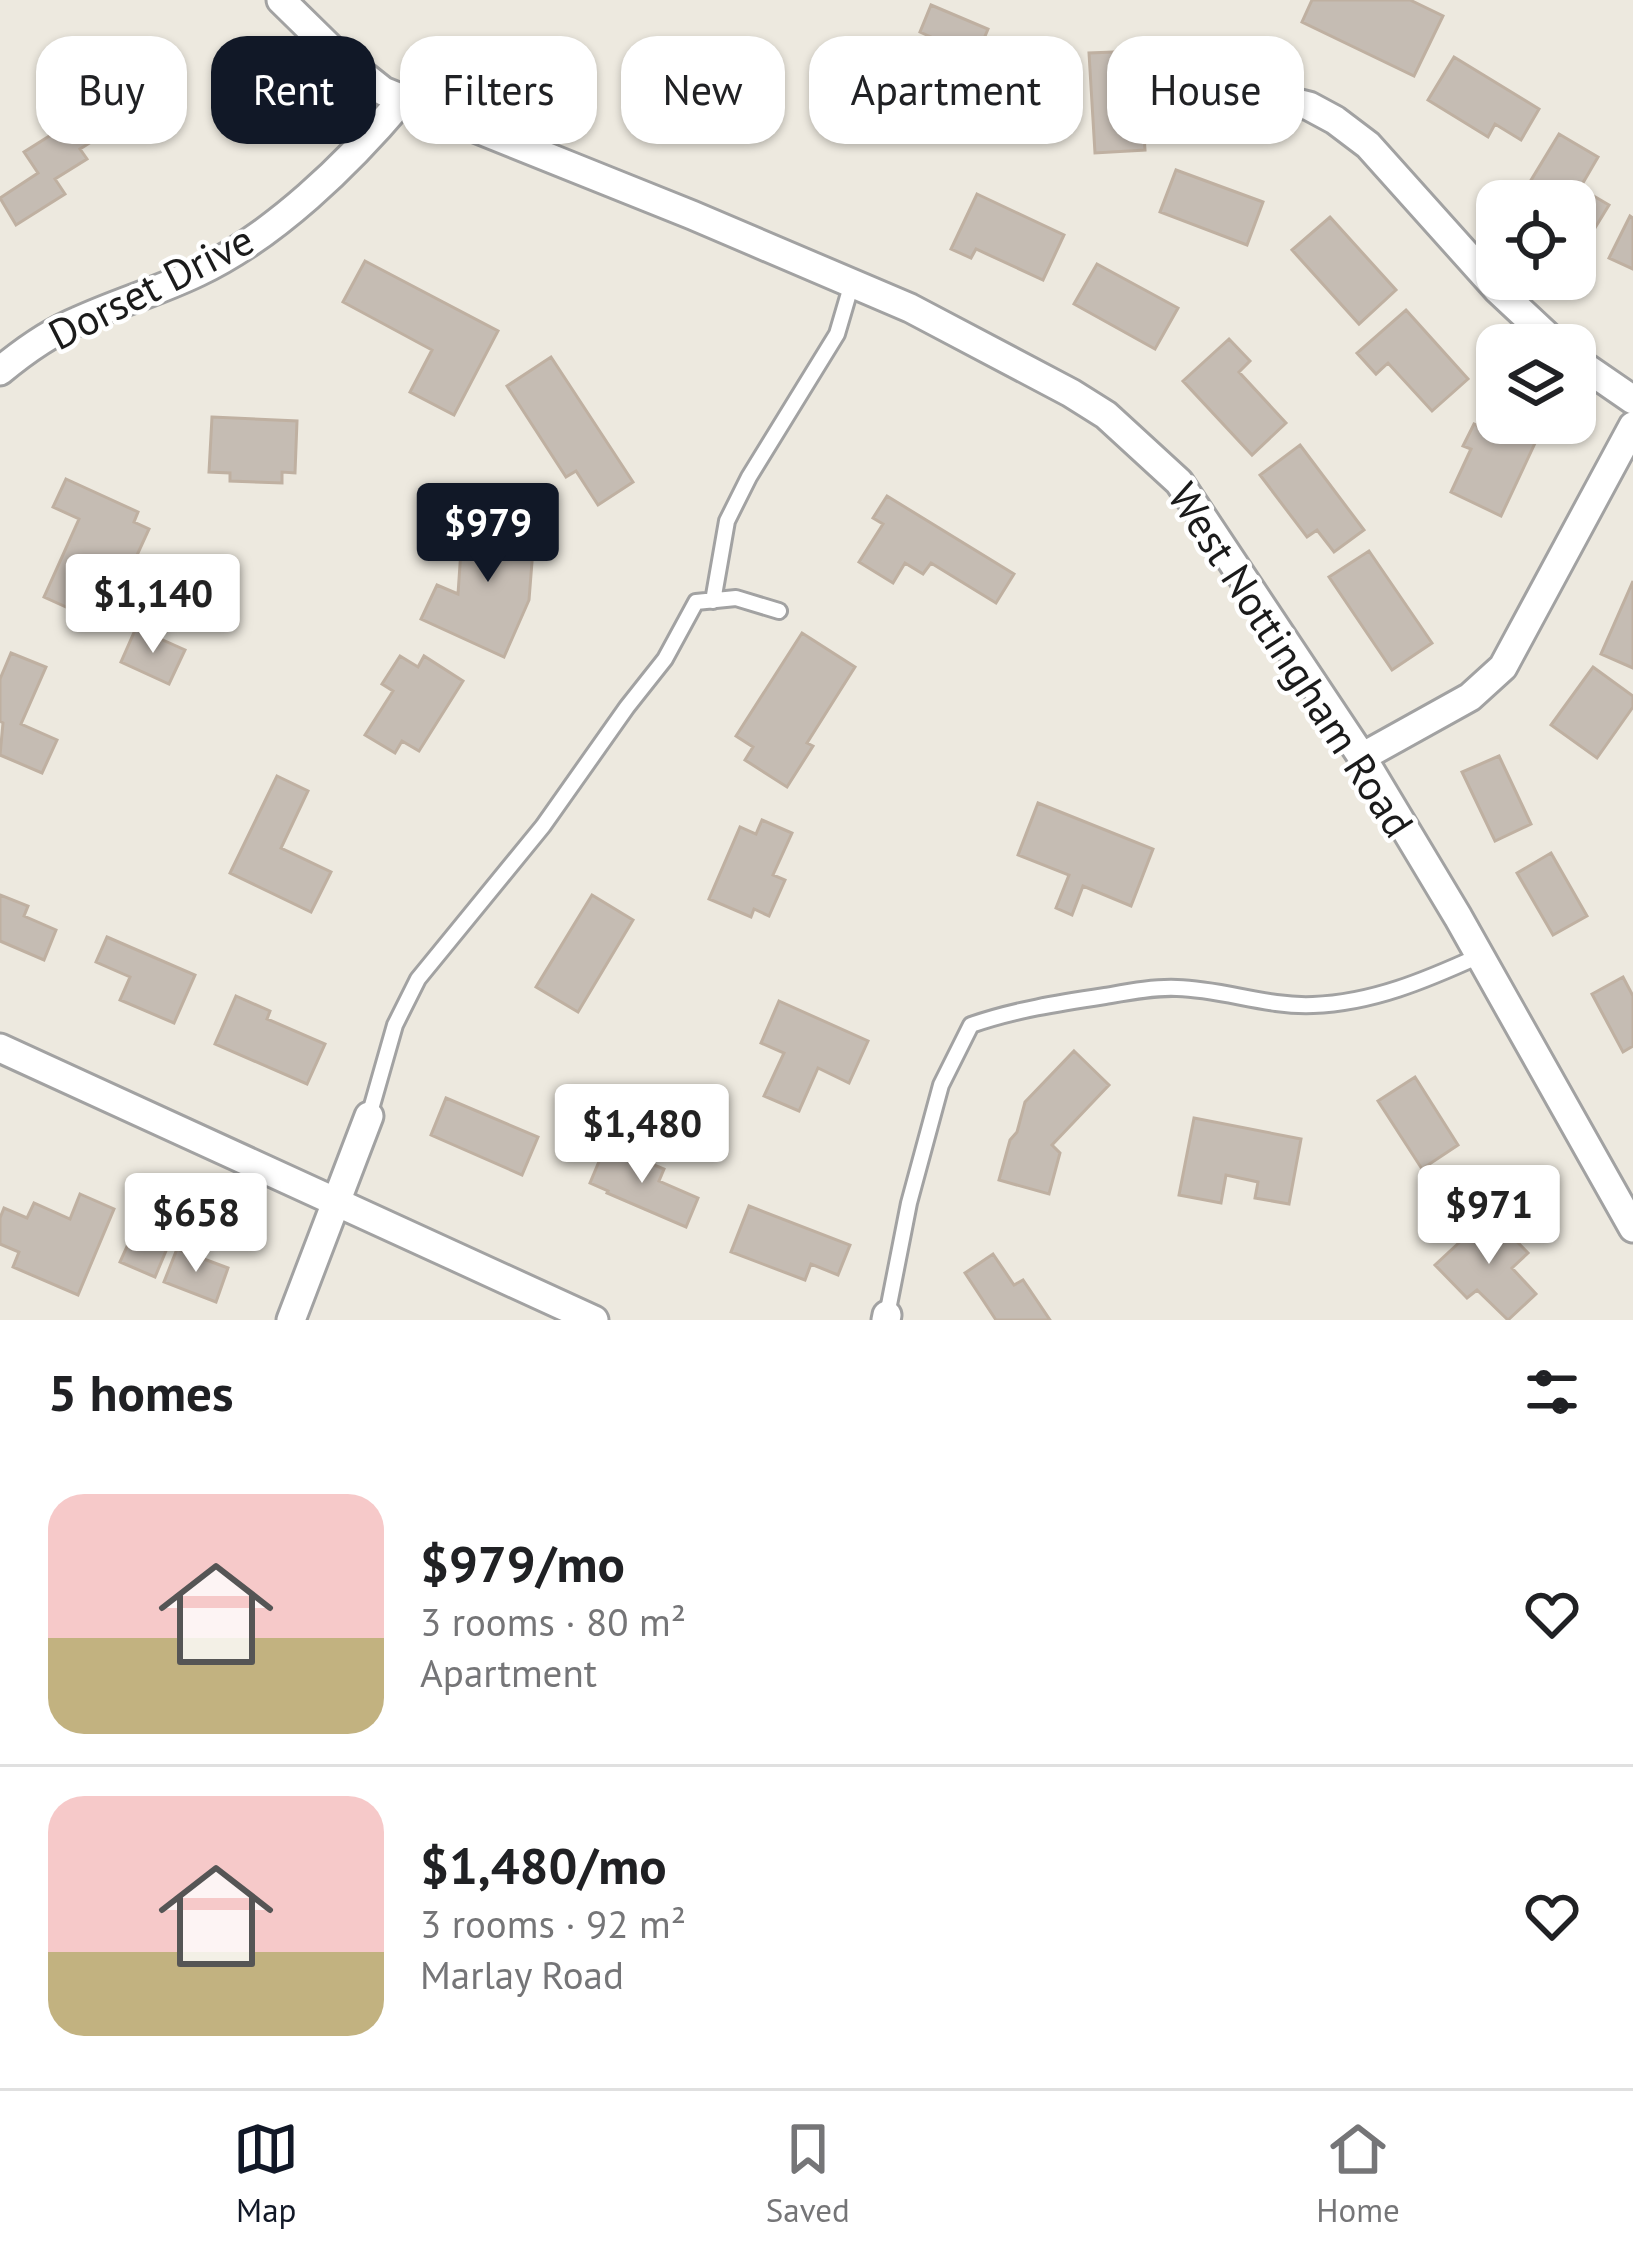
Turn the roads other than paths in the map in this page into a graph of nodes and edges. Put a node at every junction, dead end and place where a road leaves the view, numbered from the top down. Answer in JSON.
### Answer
{"nodes":[{"id":1,"x":281,"y":0,"type":"edge"},
{"id":2,"x":400,"y":99,"type":"edge"},
{"id":3,"x":400,"y":102,"type":"edge"},
{"id":4,"x":1304,"y":105,"type":"edge"},
{"id":5,"x":513,"y":144,"type":"edge"},
{"id":6,"x":852,"y":283,"type":"junction"},
{"id":7,"x":1534,"y":324,"type":"edge"},
{"id":8,"x":0,"y":370,"type":"edge"},
{"id":9,"x":1596,"y":374,"type":"edge"},
{"id":10,"x":1633,"y":400,"type":"edge"},
{"id":11,"x":1633,"y":426,"type":"edge"},
{"id":12,"x":713,"y":601,"type":"junction"},
{"id":13,"x":779,"y":611,"type":"dead end"},
{"id":14,"x":1362,"y":757,"type":"junction"},
{"id":15,"x":1479,"y":956,"type":"junction"},
{"id":16,"x":0,"y":1048,"type":"edge"},
{"id":17,"x":369,"y":1116,"type":"joint"},
{"id":18,"x":337,"y":1203,"type":"junction"},
{"id":19,"x":1633,"y":1228,"type":"edge"},
{"id":20,"x":886,"y":1318,"type":"edge"},
{"id":21,"x":291,"y":1320,"type":"edge"},
{"id":22,"x":594,"y":1320,"type":"edge"}],
"edges":[{"from":1,"to":2,"type":"street","name":"West Nottingham Road"},
{"from":3,"to":8,"type":"street","name":"Dorset Drive"},
{"from":4,"to":7,"type":"street"},
{"from":5,"to":6,"type":"street","name":"West Nottingham Road"},
{"from":6,"to":12,"type":"lane"},
{"from":6,"to":14,"type":"street","name":"West Nottingham Road"},
{"from":9,"to":10,"type":"street"},
{"from":11,"to":14,"type":"street"},
{"from":12,"to":13,"type":"lane"},
{"from":12,"to":17,"type":"lane"},
{"from":14,"to":15,"type":"street","name":"West Nottingham Road"},
{"from":15,"to":19,"type":"street","name":"West Nottingham Road"},
{"from":15,"to":20,"type":"lane"},
{"from":16,"to":18,"type":"street"},
{"from":17,"to":18,"type":"street"},
{"from":18,"to":21,"type":"street"},
{"from":18,"to":22,"type":"street"}]}
